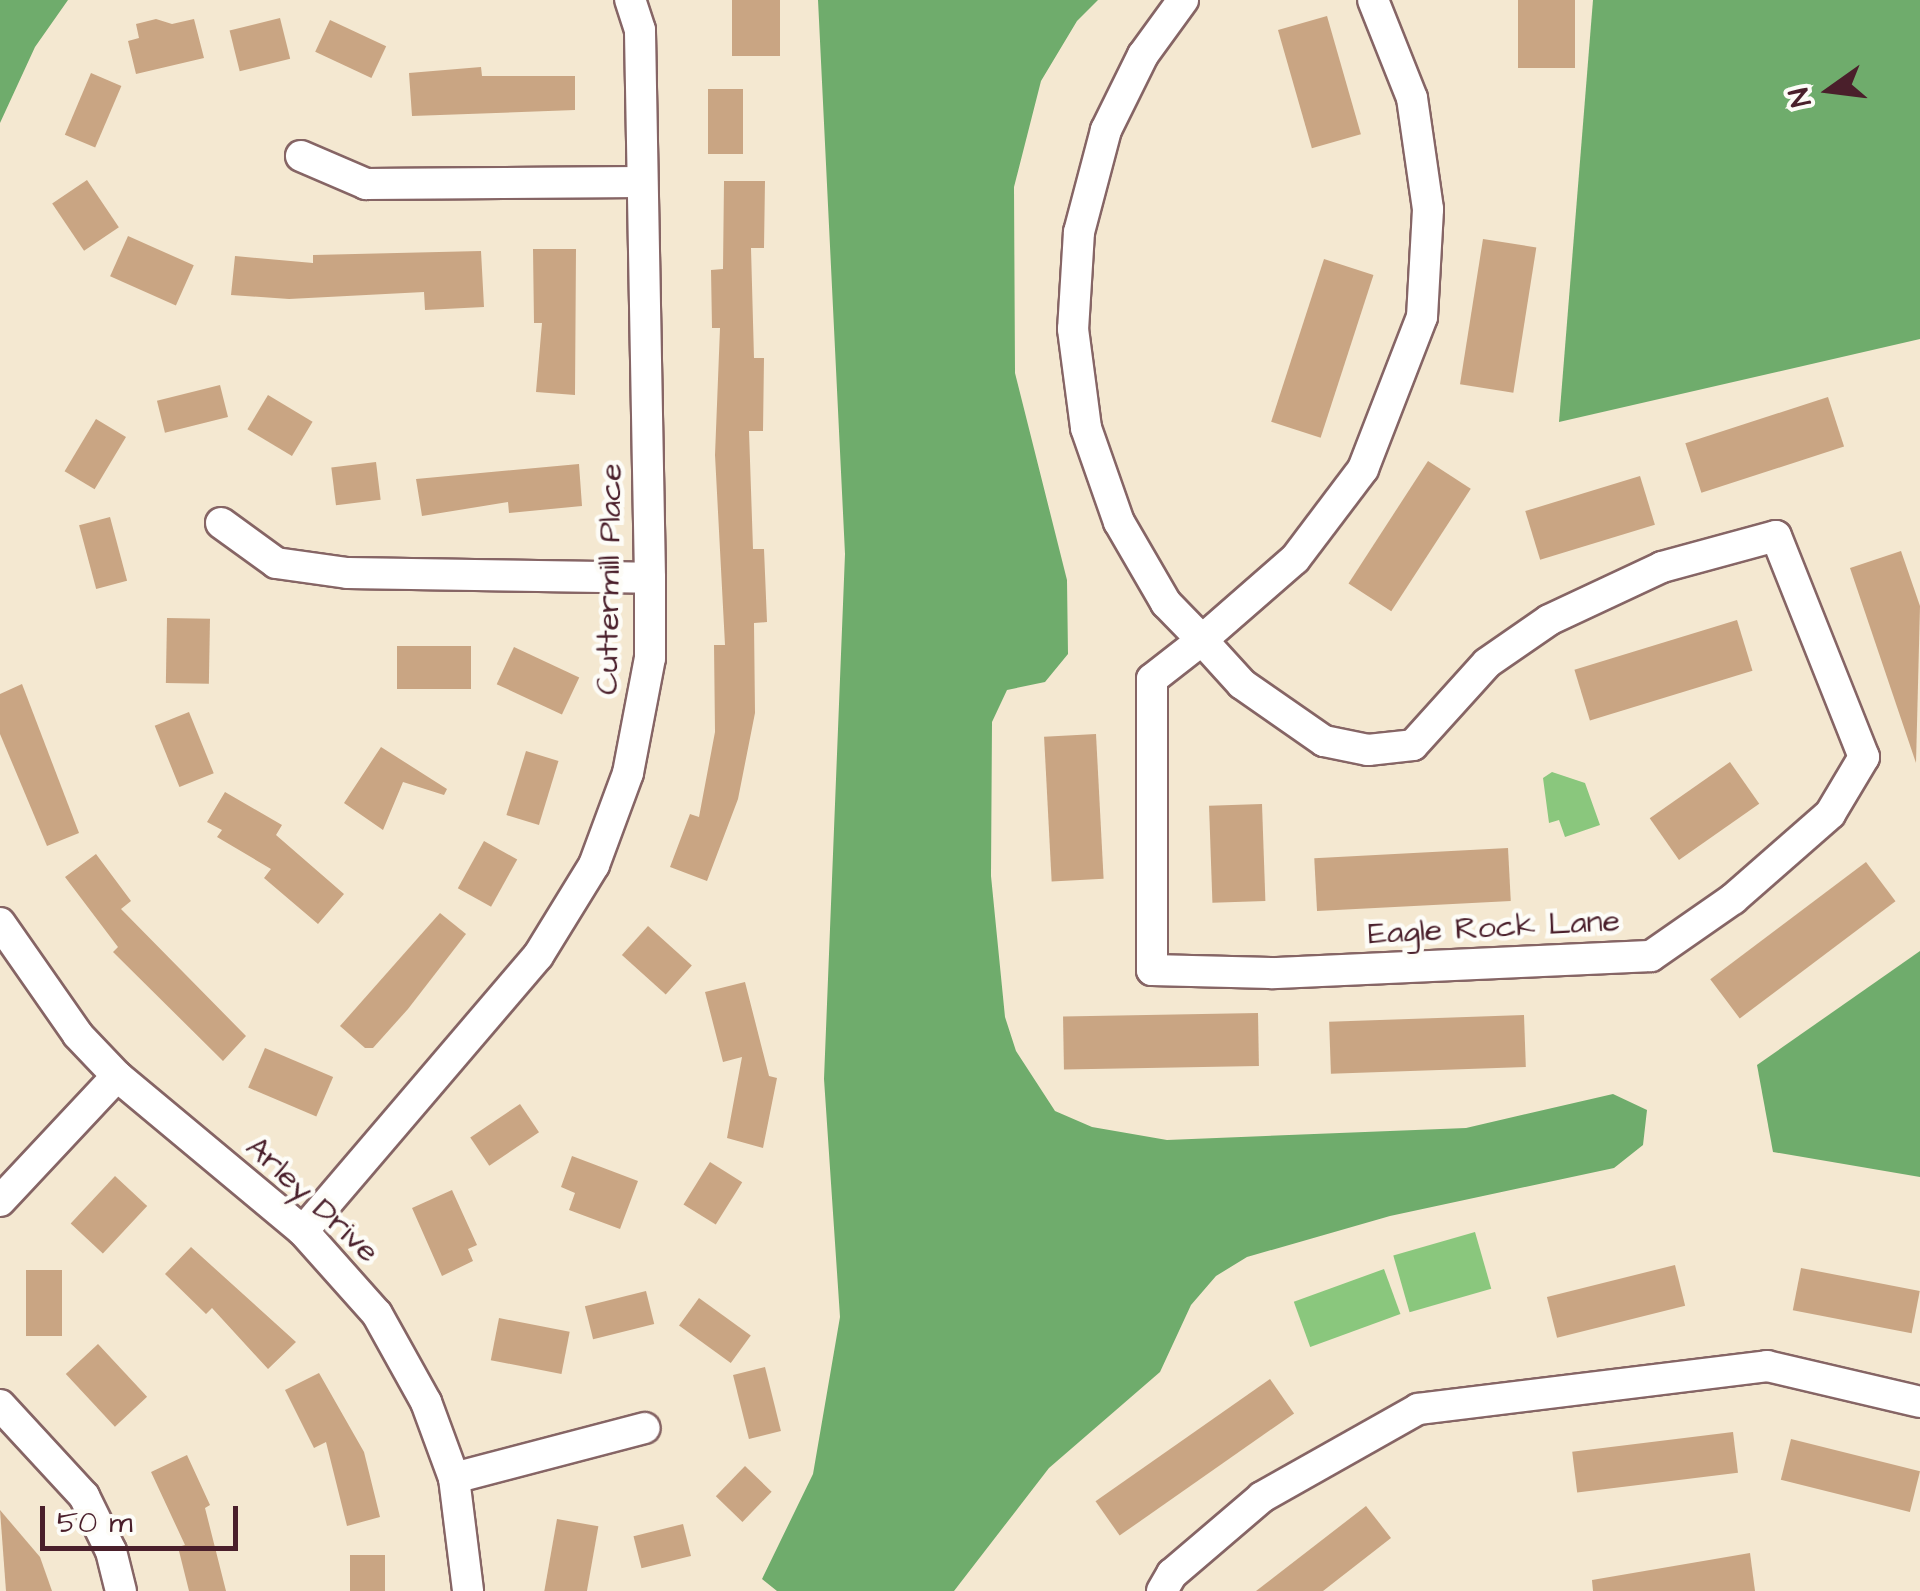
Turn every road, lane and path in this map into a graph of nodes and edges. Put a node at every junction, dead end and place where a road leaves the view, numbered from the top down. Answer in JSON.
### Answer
{"nodes":[{"id":1,"x":630,"y":0,"type":"edge"},
{"id":2,"x":1183,"y":0,"type":"edge"},
{"id":3,"x":1374,"y":0,"type":"edge"},
{"id":4,"x":302,"y":156,"type":"dead end"},
{"id":5,"x":642,"y":182,"type":"junction"},
{"id":6,"x":221,"y":523,"type":"dead end"},
{"id":7,"x":650,"y":578,"type":"junction"},
{"id":8,"x":1202,"y":640,"type":"junction"},
{"id":9,"x":0,"y":923,"type":"edge"},
{"id":10,"x":118,"y":1076,"type":"junction"},
{"id":11,"x":0,"y":1201,"type":"edge"},
{"id":12,"x":302,"y":1231,"type":"junction"},
{"id":13,"x":1920,"y":1402,"type":"edge"},
{"id":14,"x":0,"y":1404,"type":"edge"},
{"id":15,"x":645,"y":1428,"type":"dead end"},
{"id":16,"x":454,"y":1478,"type":"junction"},
{"id":17,"x":122,"y":1591,"type":"edge"},
{"id":18,"x":468,"y":1591,"type":"edge"},
{"id":19,"x":1162,"y":1591,"type":"edge"}],
"edges":[{"from":1,"to":5,"type":"street","name":"Cuttermill Place"},
{"from":2,"to":8,"type":"street"},
{"from":3,"to":8,"type":"street"},
{"from":4,"to":5,"type":"street"},
{"from":5,"to":7,"type":"street","name":"Cuttermill Place"},
{"from":6,"to":7,"type":"street"},
{"from":7,"to":12,"type":"street","name":"Cuttermill Place"},
{"from":8,"to":8,"type":"street","name":"Eagle Rock Lane"},
{"from":9,"to":10,"type":"street","name":"Arley Drive"},
{"from":10,"to":11,"type":"street"},
{"from":10,"to":12,"type":"street","name":"Arley Drive"},
{"from":12,"to":16,"type":"street","name":"Arley Drive"},
{"from":13,"to":19,"type":"street"},
{"from":14,"to":17,"type":"street"},
{"from":15,"to":16,"type":"street"},
{"from":16,"to":18,"type":"street","name":"Arley Drive"}]}
